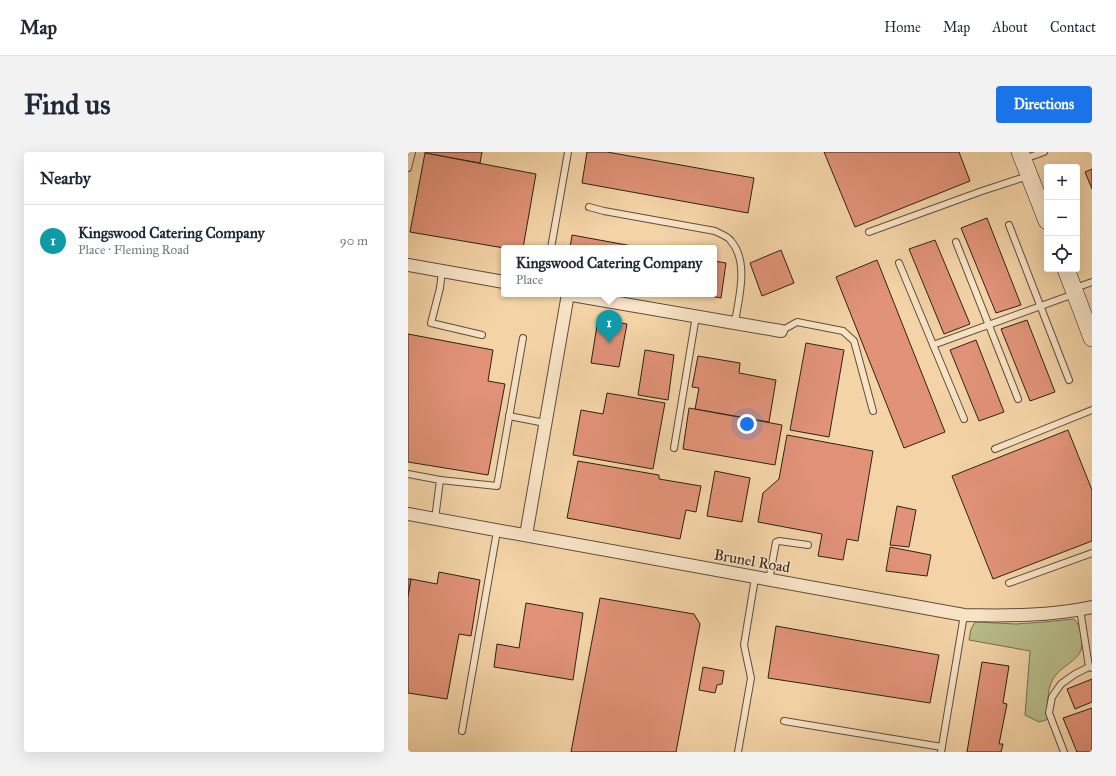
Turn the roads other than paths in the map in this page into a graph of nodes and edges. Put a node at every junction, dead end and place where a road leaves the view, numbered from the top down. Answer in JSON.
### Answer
{"nodes":[{"id":1,"x":412,"y":152,"type":"edge"},
{"id":2,"x":568,"y":152,"type":"edge"},
{"id":3,"x":1044,"y":152,"type":"edge"},
{"id":4,"x":1021,"y":156,"type":"edge"},
{"id":5,"x":408,"y":168,"type":"edge"},
{"id":6,"x":1029,"y":176,"type":"junction"},
{"id":7,"x":589,"y":207,"type":"dead end"},
{"id":8,"x":1044,"y":214,"type":"edge"},
{"id":9,"x":1009,"y":225,"type":"dead end"},
{"id":10,"x":869,"y":232,"type":"dead end"},
{"id":11,"x":956,"y":242,"type":"dead end"},
{"id":12,"x":552,"y":245,"type":"edge"},
{"id":13,"x":899,"y":263,"type":"dead end"},
{"id":14,"x":408,"y":265,"type":"edge"},
{"id":15,"x":442,"y":271,"type":"junction"},
{"id":16,"x":1067,"y":272,"type":"edge"},
{"id":17,"x":501,"y":281,"type":"edge"},
{"id":18,"x":1092,"y":282,"type":"edge"},
{"id":19,"x":566,"y":297,"type":"edge"},
{"id":20,"x":585,"y":297,"type":"edge"},
{"id":21,"x":1079,"y":299,"type":"junction"},
{"id":22,"x":1041,"y":307,"type":"junction"},
{"id":23,"x":696,"y":316,"type":"junction"},
{"id":24,"x":734,"y":322,"type":"junction"},
{"id":25,"x":988,"y":325,"type":"junction"},
{"id":26,"x":781,"y":331,"type":"joint"},
{"id":27,"x":482,"y":335,"type":"dead end"},
{"id":28,"x":523,"y":338,"type":"dead end"},
{"id":29,"x":1092,"y":338,"type":"edge"},
{"id":30,"x":933,"y":345,"type":"junction"},
{"id":31,"x":1069,"y":380,"type":"dead end"},
{"id":32,"x":1018,"y":399,"type":"dead end"},
{"id":33,"x":873,"y":410,"type":"dead end"},
{"id":34,"x":1092,"y":410,"type":"edge"},
{"id":35,"x":509,"y":416,"type":"junction"},
{"id":36,"x":964,"y":419,"type":"dead end"},
{"id":37,"x":545,"y":423,"type":"junction"},
{"id":38,"x":674,"y":448,"type":"dead end"},
{"id":39,"x":995,"y":449,"type":"dead end"},
{"id":40,"x":408,"y":474,"type":"edge"},
{"id":41,"x":440,"y":480,"type":"junction"},
{"id":42,"x":408,"y":514,"type":"edge"},
{"id":43,"x":434,"y":519,"type":"junction"},
{"id":44,"x":497,"y":531,"type":"junction"},
{"id":45,"x":526,"y":536,"type":"junction"},
{"id":46,"x":808,"y":545,"type":"dead end"},
{"id":47,"x":1092,"y":553,"type":"edge"},
{"id":48,"x":755,"y":578,"type":"junction"},
{"id":49,"x":769,"y":580,"type":"junction"},
{"id":50,"x":1009,"y":583,"type":"dead end"},
{"id":51,"x":1086,"y":608,"type":"edge"},
{"id":52,"x":964,"y":615,"type":"junction"},
{"id":53,"x":1090,"y":667,"type":"edge"},
{"id":54,"x":784,"y":721,"type":"dead end"},
{"id":55,"x":462,"y":732,"type":"dead end"},
{"id":56,"x":941,"y":749,"type":"edge"},
{"id":57,"x":738,"y":752,"type":"edge"},
{"id":58,"x":1064,"y":752,"type":"edge"}],
"edges":[{"from":1,"to":5,"type":"lane"},
{"from":2,"to":12,"type":"lane"},
{"from":3,"to":4,"type":"lane"},
{"from":4,"to":6,"type":"street"},
{"from":6,"to":8,"type":"street"},
{"from":6,"to":10,"type":"lane"},
{"from":7,"to":24,"type":"lane"},
{"from":9,"to":22,"type":"lane"},
{"from":11,"to":25,"type":"lane"},
{"from":13,"to":30,"type":"lane"},
{"from":14,"to":15,"type":"street"},
{"from":15,"to":17,"type":"street"},
{"from":15,"to":27,"type":"lane"},
{"from":16,"to":21,"type":"street"},
{"from":18,"to":21,"type":"lane"},
{"from":19,"to":37,"type":"street"},
{"from":20,"to":23,"type":"street"},
{"from":21,"to":22,"type":"lane"},
{"from":21,"to":29,"type":"street"},
{"from":22,"to":25,"type":"lane"},
{"from":22,"to":31,"type":"lane"},
{"from":23,"to":24,"type":"street"},
{"from":23,"to":38,"type":"lane"},
{"from":24,"to":26,"type":"street"},
{"from":25,"to":30,"type":"lane"},
{"from":25,"to":32,"type":"lane"},
{"from":26,"to":33,"type":"lane"},
{"from":28,"to":35,"type":"lane"},
{"from":30,"to":36,"type":"lane"},
{"from":34,"to":39,"type":"lane"},
{"from":35,"to":37,"type":"lane"},
{"from":35,"to":41,"type":"lane"},
{"from":37,"to":45,"type":"street"},
{"from":40,"to":41,"type":"lane"},
{"from":41,"to":43,"type":"lane"},
{"from":42,"to":43,"type":"street","name":"Brunel Road"},
{"from":43,"to":44,"type":"street","name":"Brunel Road"},
{"from":44,"to":45,"type":"street","name":"Brunel Road"},
{"from":44,"to":55,"type":"lane"},
{"from":45,"to":48,"type":"street","name":"Brunel Road"},
{"from":46,"to":49,"type":"lane"},
{"from":47,"to":50,"type":"lane"},
{"from":48,"to":49,"type":"street","name":"Brunel Road"},
{"from":48,"to":57,"type":"lane"},
{"from":49,"to":52,"type":"street","name":"Brunel Road"},
{"from":51,"to":52,"type":"street","name":"Brunel Road"},
{"from":51,"to":53,"type":"lane"},
{"from":52,"to":56,"type":"lane"},
{"from":53,"to":58,"type":"lane"},
{"from":54,"to":56,"type":"lane"}]}
